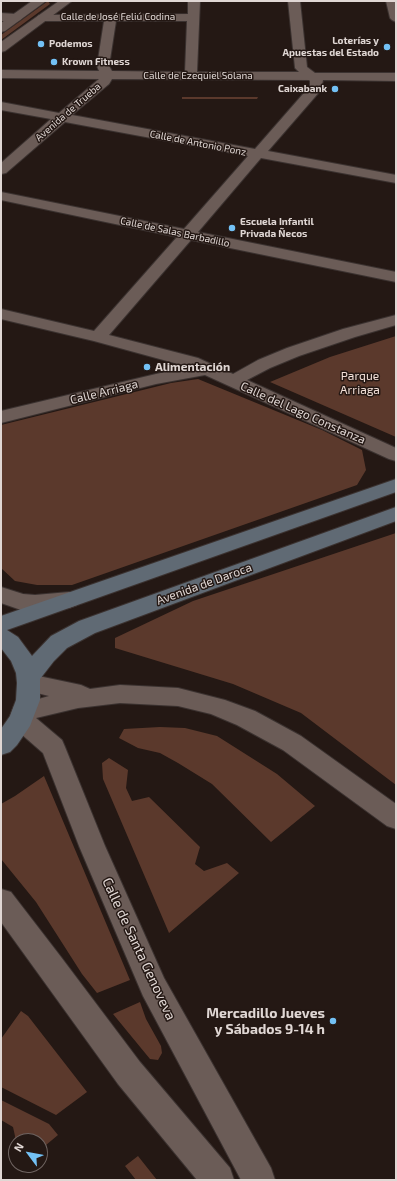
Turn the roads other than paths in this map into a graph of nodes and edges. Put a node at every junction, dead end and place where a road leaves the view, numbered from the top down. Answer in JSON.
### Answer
{"nodes":[{"id":1,"x":40,"y":1,"type":"edge"},
{"id":2,"x":194,"y":1,"type":"edge"},
{"id":3,"x":294,"y":1,"type":"edge"},
{"id":4,"x":392,"y":1,"type":"edge"},
{"id":5,"x":61,"y":3,"type":"edge"},
{"id":6,"x":1,"y":17,"type":"edge"},
{"id":7,"x":43,"y":17,"type":"junction"},
{"id":8,"x":111,"y":17,"type":"junction"},
{"id":9,"x":16,"y":18,"type":"junction"},
{"id":10,"x":192,"y":18,"type":"junction"},
{"id":11,"x":396,"y":18,"type":"edge"},
{"id":12,"x":1,"y":28,"type":"edge"},
{"id":13,"x":1,"y":48,"type":"edge"},
{"id":14,"x":1,"y":74,"type":"edge"},
{"id":15,"x":107,"y":76,"type":"junction"},
{"id":16,"x":191,"y":76,"type":"junction"},
{"id":17,"x":314,"y":77,"type":"junction"},
{"id":18,"x":396,"y":77,"type":"edge"},
{"id":19,"x":1,"y":106,"type":"edge"},
{"id":20,"x":62,"y":118,"type":"junction"},
{"id":21,"x":258,"y":154,"type":"junction"},
{"id":22,"x":1,"y":170,"type":"edge"},
{"id":23,"x":396,"y":179,"type":"edge"},
{"id":24,"x":1,"y":196,"type":"edge"},
{"id":25,"x":188,"y":235,"type":"junction"},
{"id":26,"x":396,"y":277,"type":"edge"},
{"id":27,"x":1,"y":314,"type":"edge"},
{"id":28,"x":396,"y":320,"type":"edge"},
{"id":29,"x":98,"y":337,"type":"junction"},
{"id":30,"x":208,"y":369,"type":"junction"},
{"id":31,"x":233,"y":381,"type":"junction"},
{"id":32,"x":1,"y":417,"type":"edge"},
{"id":33,"x":396,"y":455,"type":"edge"},
{"id":34,"x":396,"y":485,"type":"edge"},
{"id":35,"x":396,"y":514,"type":"edge"},
{"id":36,"x":1,"y":596,"type":"edge"},
{"id":37,"x":70,"y":600,"type":"junction"},
{"id":38,"x":1,"y":624,"type":"edge"},
{"id":39,"x":1,"y":637,"type":"edge"},
{"id":40,"x":29,"y":680,"type":"junction"},
{"id":41,"x":92,"y":696,"type":"junction"},
{"id":42,"x":22,"y":716,"type":"junction"},
{"id":43,"x":1,"y":745,"type":"edge"},
{"id":44,"x":396,"y":818,"type":"edge"},
{"id":45,"x":1,"y":901,"type":"edge"},
{"id":46,"x":218,"y":1180,"type":"edge"},
{"id":47,"x":259,"y":1180,"type":"edge"}],
"edges":[{"from":1,"to":9,"type":"street"},
{"from":2,"to":10,"type":"street"},
{"from":3,"to":17,"type":"street"},
{"from":4,"to":11,"type":"street"},
{"from":5,"to":7,"type":"street"},
{"from":6,"to":9,"type":"street"},
{"from":7,"to":8,"type":"street","name":"Calle de José Feliú Codina"},
{"from":7,"to":13,"type":"street"},
{"from":8,"to":10,"type":"street","name":"Calle de José Feliú Codina"},
{"from":8,"to":15,"type":"street","name":"Avenida de Trueba"},
{"from":9,"to":12,"type":"street"},
{"from":10,"to":16,"type":"street"},
{"from":14,"to":15,"type":"street","name":"Calle de Ezequiel Solana"},
{"from":15,"to":16,"type":"street","name":"Calle de Ezequiel Solana"},
{"from":15,"to":20,"type":"street","name":"Avenida de Trueba"},
{"from":16,"to":17,"type":"street","name":"Calle de Ezequiel Solana"},
{"from":17,"to":18,"type":"street","name":"Calle de Ezequiel Solana"},
{"from":17,"to":21,"type":"street"},
{"from":19,"to":20,"type":"street","name":"Calle de Antonio Ponz"},
{"from":20,"to":21,"type":"street","name":"Calle de Antonio Ponz"},
{"from":20,"to":22,"type":"street","name":"Avenida de Trueba"},
{"from":21,"to":23,"type":"street","name":"Calle de Antonio Ponz"},
{"from":21,"to":25,"type":"street"},
{"from":24,"to":25,"type":"street","name":"Calle de Salas Barbadillo"},
{"from":25,"to":26,"type":"street","name":"Calle de Salas Barbadillo"},
{"from":25,"to":29,"type":"street"},
{"from":27,"to":29,"type":"street","name":"Calle del Lago Constanza"},
{"from":28,"to":31,"type":"street"},
{"from":29,"to":30,"type":"street","name":"Calle del Lago Constanza"},
{"from":30,"to":31,"type":"street","name":"Calle del Lago Constanza"},
{"from":30,"to":32,"type":"street","name":"Calle Arriaga"},
{"from":31,"to":33,"type":"street","name":"Calle del Lago Constanza"},
{"from":34,"to":37,"type":"main road"},
{"from":35,"to":40,"type":"main road","name":"Avenida de Daroca"},
{"from":36,"to":37,"type":"street"},
{"from":37,"to":38,"type":"main road"},
{"from":39,"to":40,"type":"main road"},
{"from":40,"to":41,"type":"street"},
{"from":40,"to":42,"type":"main road"},
{"from":41,"to":42,"type":"street"},
{"from":41,"to":44,"type":"street"},
{"from":42,"to":43,"type":"main road"},
{"from":42,"to":47,"type":"street","name":"Calle de Santa Genoveva"},
{"from":45,"to":46,"type":"street"}]}
